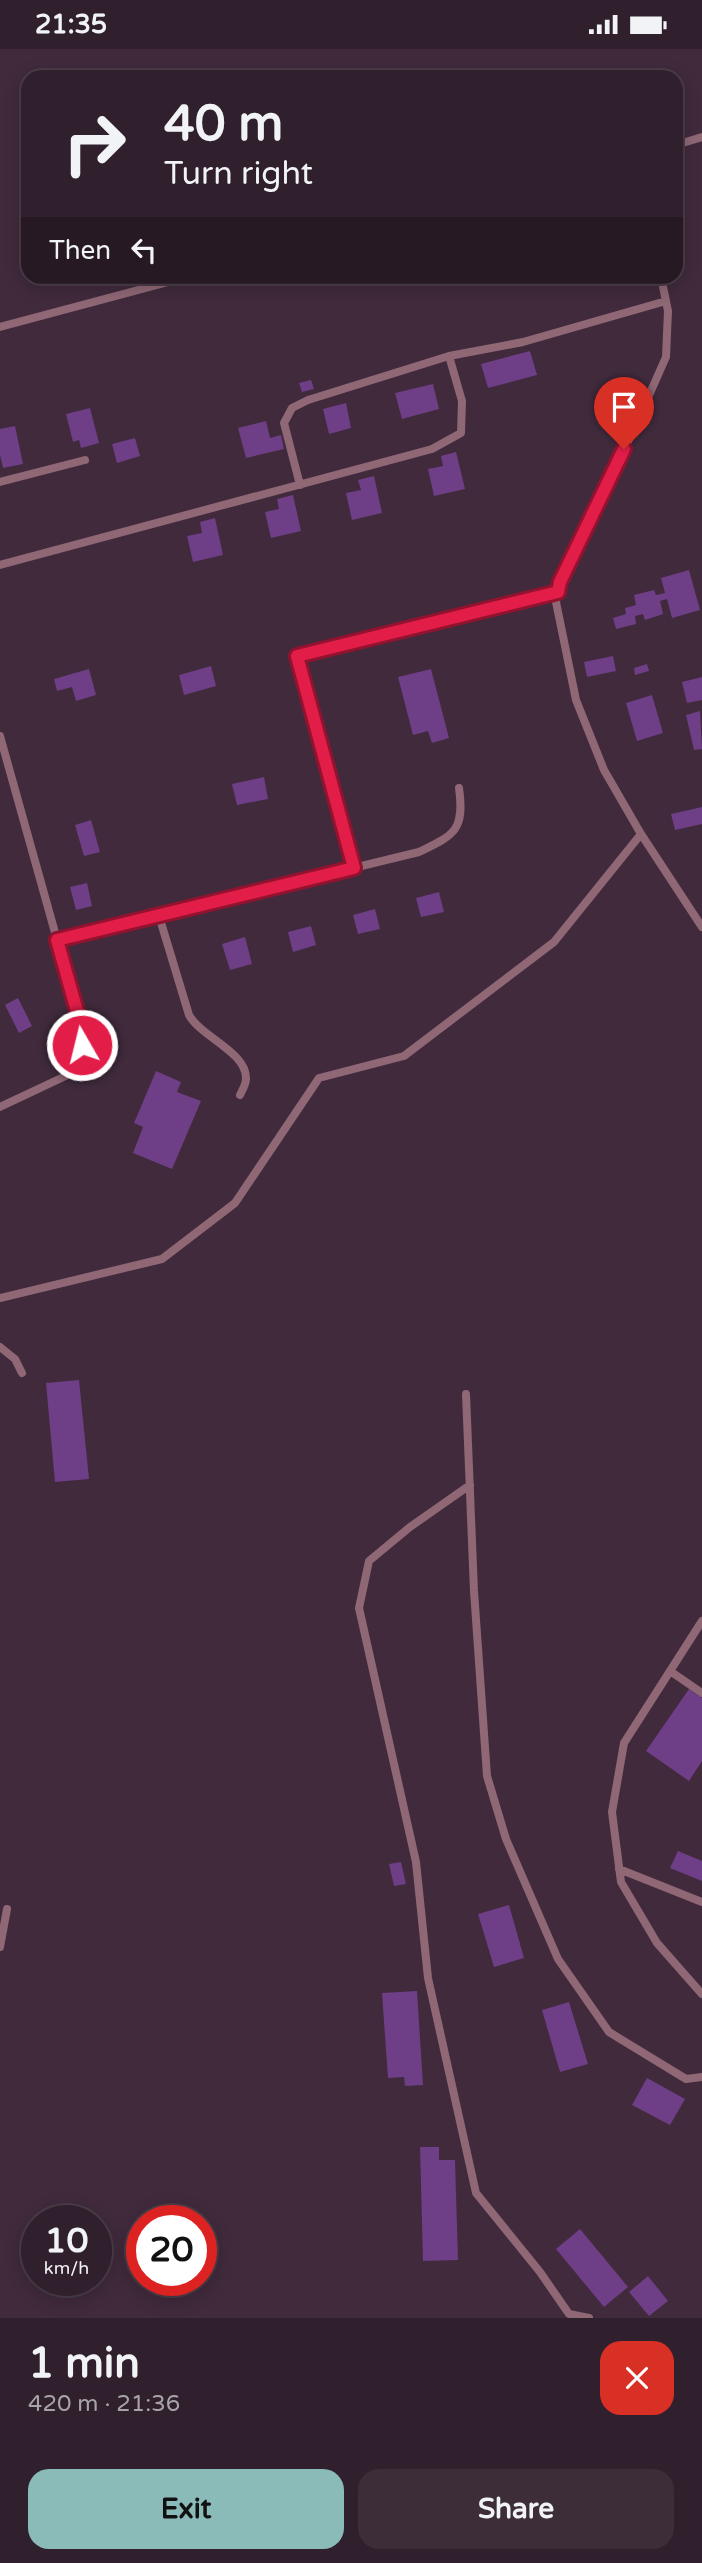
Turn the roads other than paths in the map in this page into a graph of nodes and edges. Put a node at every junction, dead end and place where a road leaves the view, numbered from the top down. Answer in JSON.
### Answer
{"nodes":[{"id":1,"x":702,"y":137,"type":"edge"},
{"id":2,"x":683,"y":143,"type":"edge"},
{"id":3,"x":161,"y":284,"type":"edge"},
{"id":4,"x":663,"y":284,"type":"edge"},
{"id":5,"x":666,"y":301,"type":"junction"},
{"id":6,"x":0,"y":327,"type":"edge"},
{"id":7,"x":449,"y":356,"type":"junction"},
{"id":8,"x":85,"y":460,"type":"dead end"},
{"id":9,"x":0,"y":482,"type":"edge"},
{"id":10,"x":300,"y":485,"type":"junction"},
{"id":11,"x":0,"y":565,"type":"edge"},
{"id":12,"x":558,"y":592,"type":"junction"},
{"id":13,"x":0,"y":736,"type":"edge"},
{"id":14,"x":459,"y":788,"type":"dead end"},
{"id":15,"x":641,"y":834,"type":"junction"},
{"id":16,"x":354,"y":868,"type":"junction"},
{"id":17,"x":159,"y":916,"type":"junction"},
{"id":18,"x":702,"y":927,"type":"edge"},
{"id":19,"x":57,"y":940,"type":"junction"},
{"id":20,"x":240,"y":1095,"type":"dead end"},
{"id":21,"x":0,"y":1107,"type":"edge"},
{"id":22,"x":0,"y":1298,"type":"edge"},
{"id":23,"x":0,"y":1347,"type":"edge"},
{"id":24,"x":22,"y":1373,"type":"dead end"},
{"id":25,"x":466,"y":1394,"type":"dead end"},
{"id":26,"x":470,"y":1485,"type":"junction"},
{"id":27,"x":702,"y":1621,"type":"edge"},
{"id":28,"x":670,"y":1671,"type":"junction"},
{"id":29,"x":702,"y":1693,"type":"edge"},
{"id":30,"x":619,"y":1869,"type":"junction"},
{"id":31,"x":702,"y":1902,"type":"edge"},
{"id":32,"x":7,"y":1909,"type":"dead end"},
{"id":33,"x":0,"y":1947,"type":"edge"},
{"id":34,"x":702,"y":1994,"type":"edge"},
{"id":35,"x":702,"y":2077,"type":"edge"},
{"id":36,"x":589,"y":2318,"type":"edge"}],
"edges":[{"from":1,"to":2,"type":"lane"},
{"from":3,"to":6,"type":"lane"},
{"from":4,"to":5,"type":"lane"},
{"from":5,"to":7,"type":"lane"},
{"from":5,"to":12,"type":"lane"},
{"from":7,"to":10,"type":"lane"},
{"from":7,"to":10,"type":"lane"},
{"from":8,"to":9,"type":"lane"},
{"from":10,"to":11,"type":"lane"},
{"from":12,"to":15,"type":"lane"},
{"from":12,"to":16,"type":"lane"},
{"from":13,"to":19,"type":"lane"},
{"from":14,"to":16,"type":"lane"},
{"from":15,"to":18,"type":"lane"},
{"from":15,"to":22,"type":"lane"},
{"from":16,"to":17,"type":"lane"},
{"from":17,"to":19,"type":"lane"},
{"from":17,"to":20,"type":"lane"},
{"from":19,"to":21,"type":"lane"},
{"from":23,"to":24,"type":"lane"},
{"from":25,"to":26,"type":"lane"},
{"from":26,"to":35,"type":"lane"},
{"from":26,"to":36,"type":"lane"},
{"from":27,"to":28,"type":"lane"},
{"from":28,"to":29,"type":"lane"},
{"from":28,"to":30,"type":"lane"},
{"from":30,"to":31,"type":"lane"},
{"from":30,"to":34,"type":"lane"},
{"from":32,"to":33,"type":"lane"}]}
